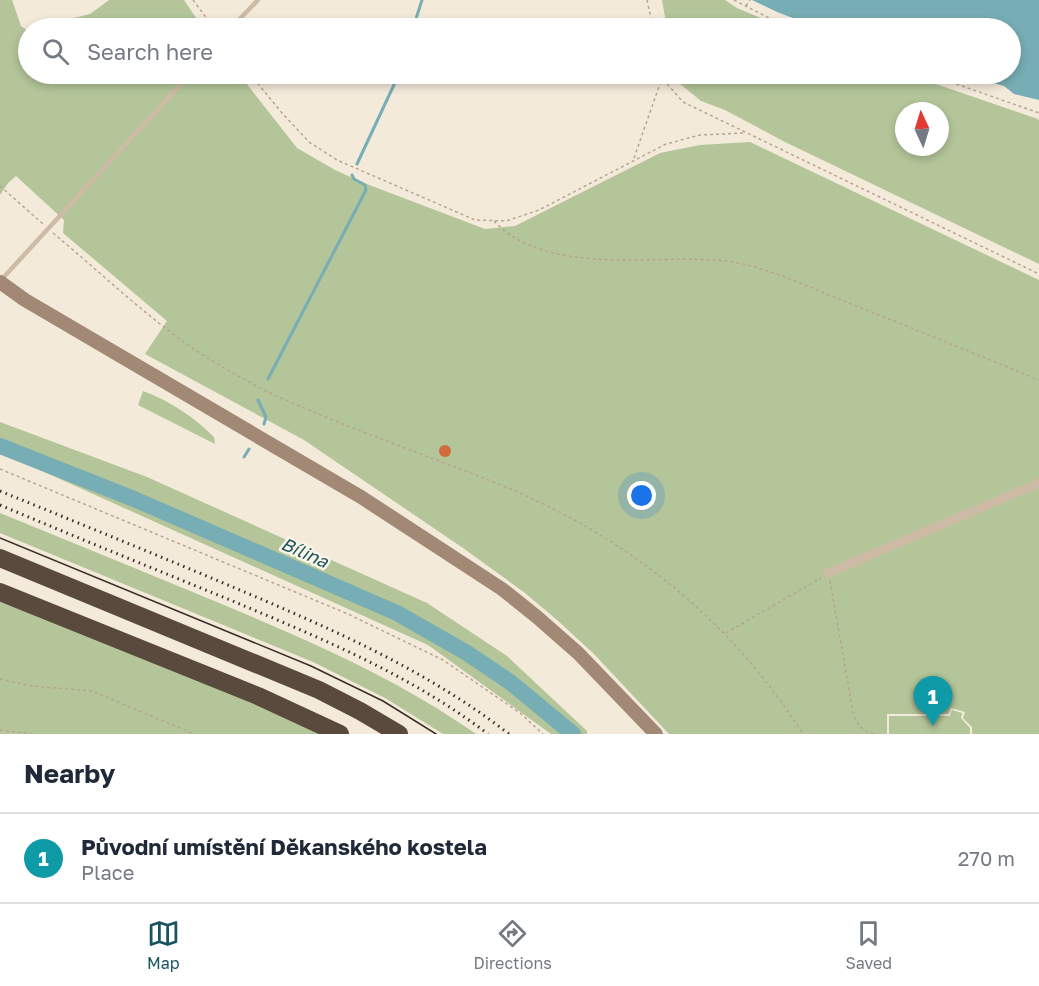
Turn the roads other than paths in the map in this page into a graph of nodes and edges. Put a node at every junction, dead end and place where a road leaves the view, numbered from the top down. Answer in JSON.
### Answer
{"nodes":[{"id":1,"x":258,"y":0,"type":"edge"},
{"id":2,"x":241,"y":18,"type":"edge"},
{"id":3,"x":181,"y":84,"type":"edge"},
{"id":4,"x":0,"y":282,"type":"edge"},
{"id":5,"x":1039,"y":483,"type":"edge"},
{"id":6,"x":0,"y":558,"type":"edge"},
{"id":7,"x":828,"y":573,"type":"road end"},
{"id":8,"x":0,"y":592,"type":"edge"},
{"id":9,"x":340,"y":734,"type":"edge"},
{"id":10,"x":399,"y":734,"type":"edge"},
{"id":11,"x":656,"y":734,"type":"edge"}],
"edges":[{"from":1,"to":2,"type":"lane"},
{"from":3,"to":4,"type":"lane"},
{"from":4,"to":11,"type":"street"},
{"from":5,"to":7,"type":"street"},
{"from":6,"to":10,"type":"highway"},
{"from":8,"to":9,"type":"highway"}]}
